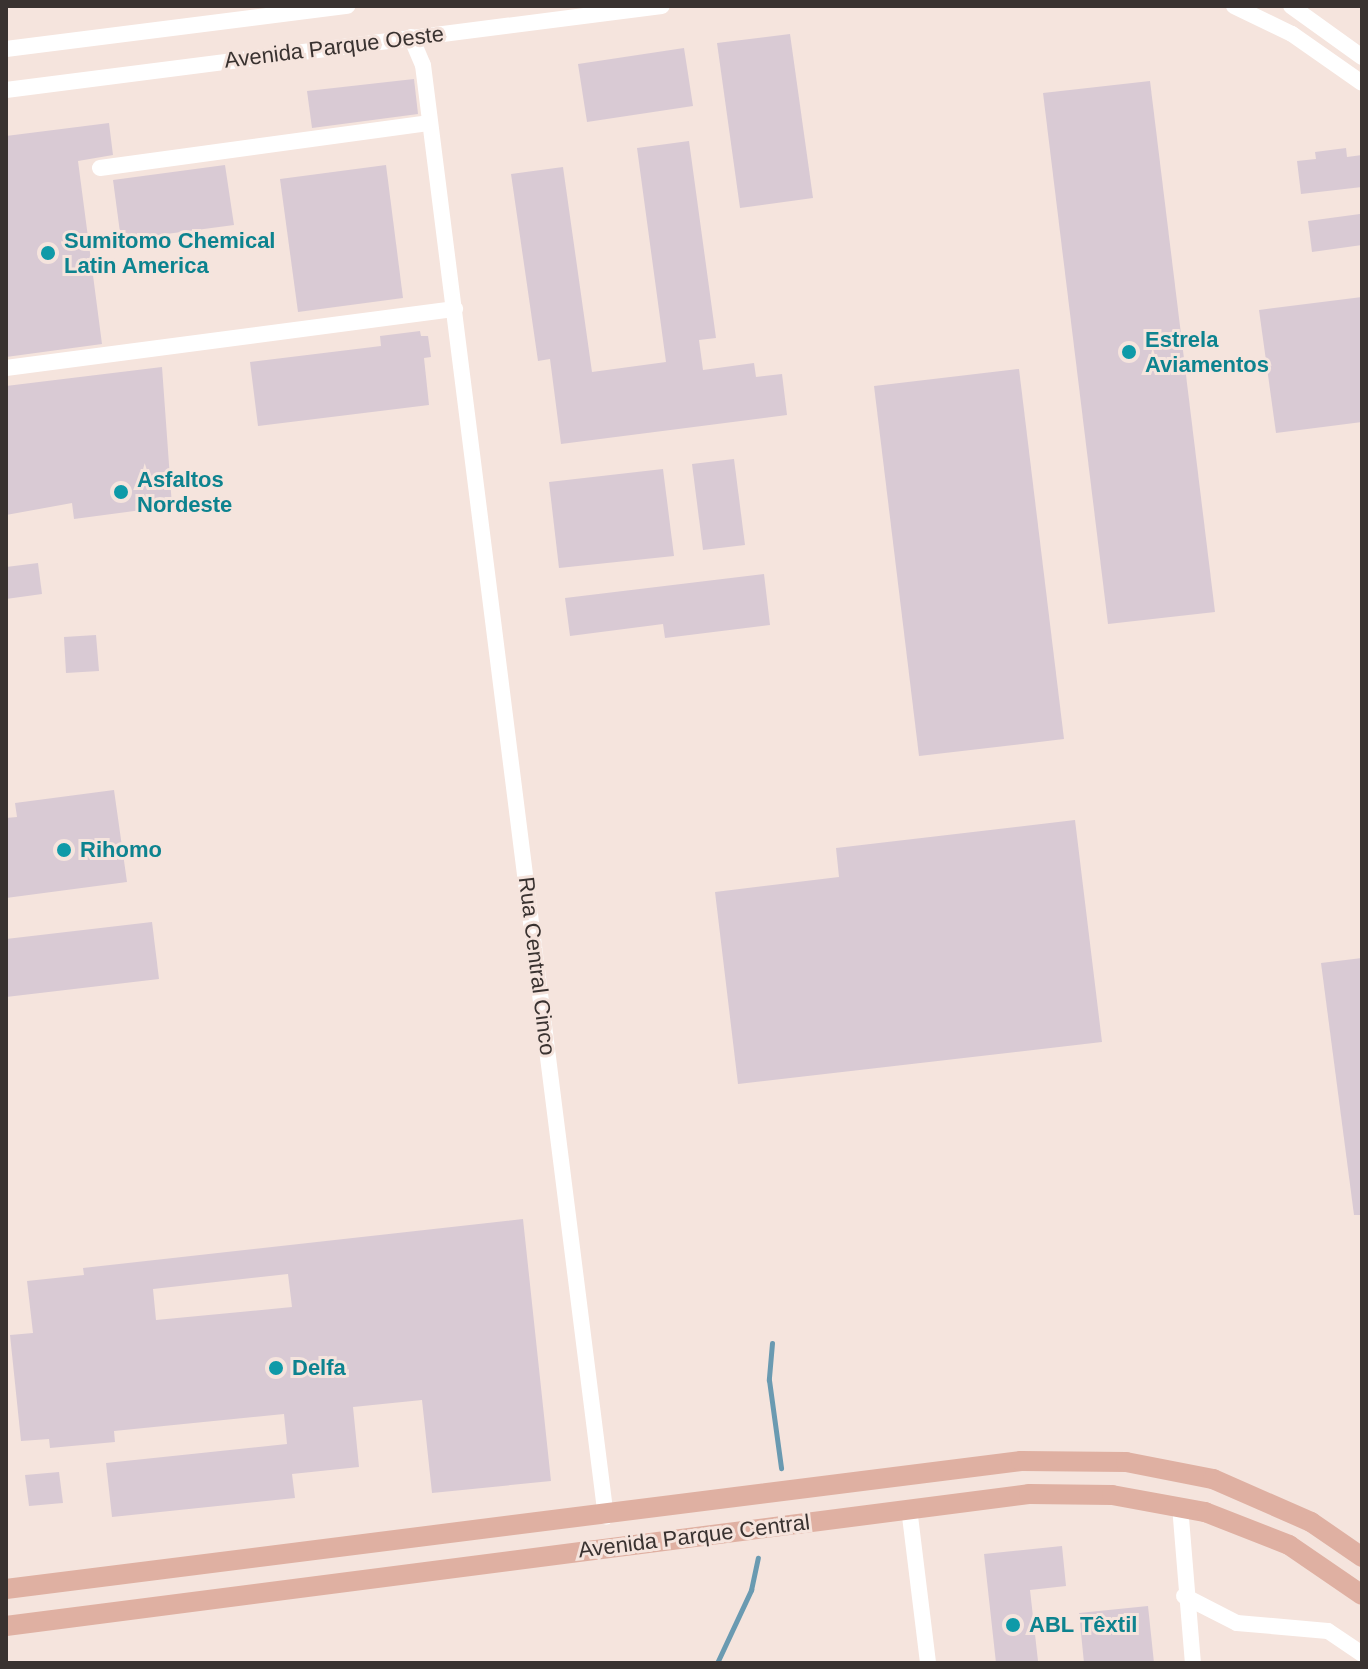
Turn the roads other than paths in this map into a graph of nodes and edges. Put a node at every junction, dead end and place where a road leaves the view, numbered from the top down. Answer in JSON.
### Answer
{"nodes":[{"id":1,"x":347,"y":6,"type":"edge"},
{"id":2,"x":662,"y":6,"type":"edge"},
{"id":3,"x":1234,"y":6,"type":"edge"},
{"id":4,"x":1291,"y":6,"type":"edge"},
{"id":5,"x":411,"y":37,"type":"junction"},
{"id":6,"x":6,"y":49,"type":"edge"},
{"id":7,"x":1362,"y":57,"type":"edge"},
{"id":8,"x":1362,"y":83,"type":"edge"},
{"id":9,"x":6,"y":90,"type":"edge"},
{"id":10,"x":430,"y":123,"type":"junction"},
{"id":11,"x":100,"y":168,"type":"dead end"},
{"id":12,"x":455,"y":309,"type":"junction"},
{"id":13,"x":6,"y":368,"type":"edge"},
{"id":14,"x":1180,"y":1506,"type":"junction"},
{"id":15,"x":909,"y":1508,"type":"junction"},
{"id":16,"x":606,"y":1517,"type":"junction"},
{"id":17,"x":1362,"y":1557,"type":"edge"},
{"id":18,"x":6,"y":1589,"type":"edge"},
{"id":19,"x":1362,"y":1595,"type":"edge"},
{"id":20,"x":1184,"y":1596,"type":"junction"},
{"id":21,"x":6,"y":1626,"type":"edge"},
{"id":22,"x":1362,"y":1654,"type":"edge"},
{"id":23,"x":928,"y":1663,"type":"edge"},
{"id":24,"x":1193,"y":1663,"type":"edge"}],
"edges":[{"from":1,"to":6,"type":"street","name":"Avenida Parque Oeste"},
{"from":2,"to":5,"type":"street","name":"Avenida Parque Oeste"},
{"from":3,"to":8,"type":"street"},
{"from":4,"to":7,"type":"street"},
{"from":5,"to":9,"type":"street","name":"Avenida Parque Oeste"},
{"from":5,"to":10,"type":"street","name":"Rua Central Cinco"},
{"from":10,"to":11,"type":"street"},
{"from":10,"to":12,"type":"street","name":"Rua Central Cinco"},
{"from":12,"to":13,"type":"street"},
{"from":12,"to":16,"type":"street","name":"Rua Central Cinco"},
{"from":14,"to":15,"type":"main road","name":"Avenida Parque Central"},
{"from":14,"to":19,"type":"main road","name":"Avenida Parque Central"},
{"from":14,"to":20,"type":"street"},
{"from":15,"to":21,"type":"main road","name":"Avenida Parque Central"},
{"from":15,"to":23,"type":"street"},
{"from":16,"to":17,"type":"main road","name":"Avenida Parque Central"},
{"from":16,"to":18,"type":"main road","name":"Avenida Parque Central"},
{"from":20,"to":22,"type":"street"},
{"from":20,"to":24,"type":"street"}]}
